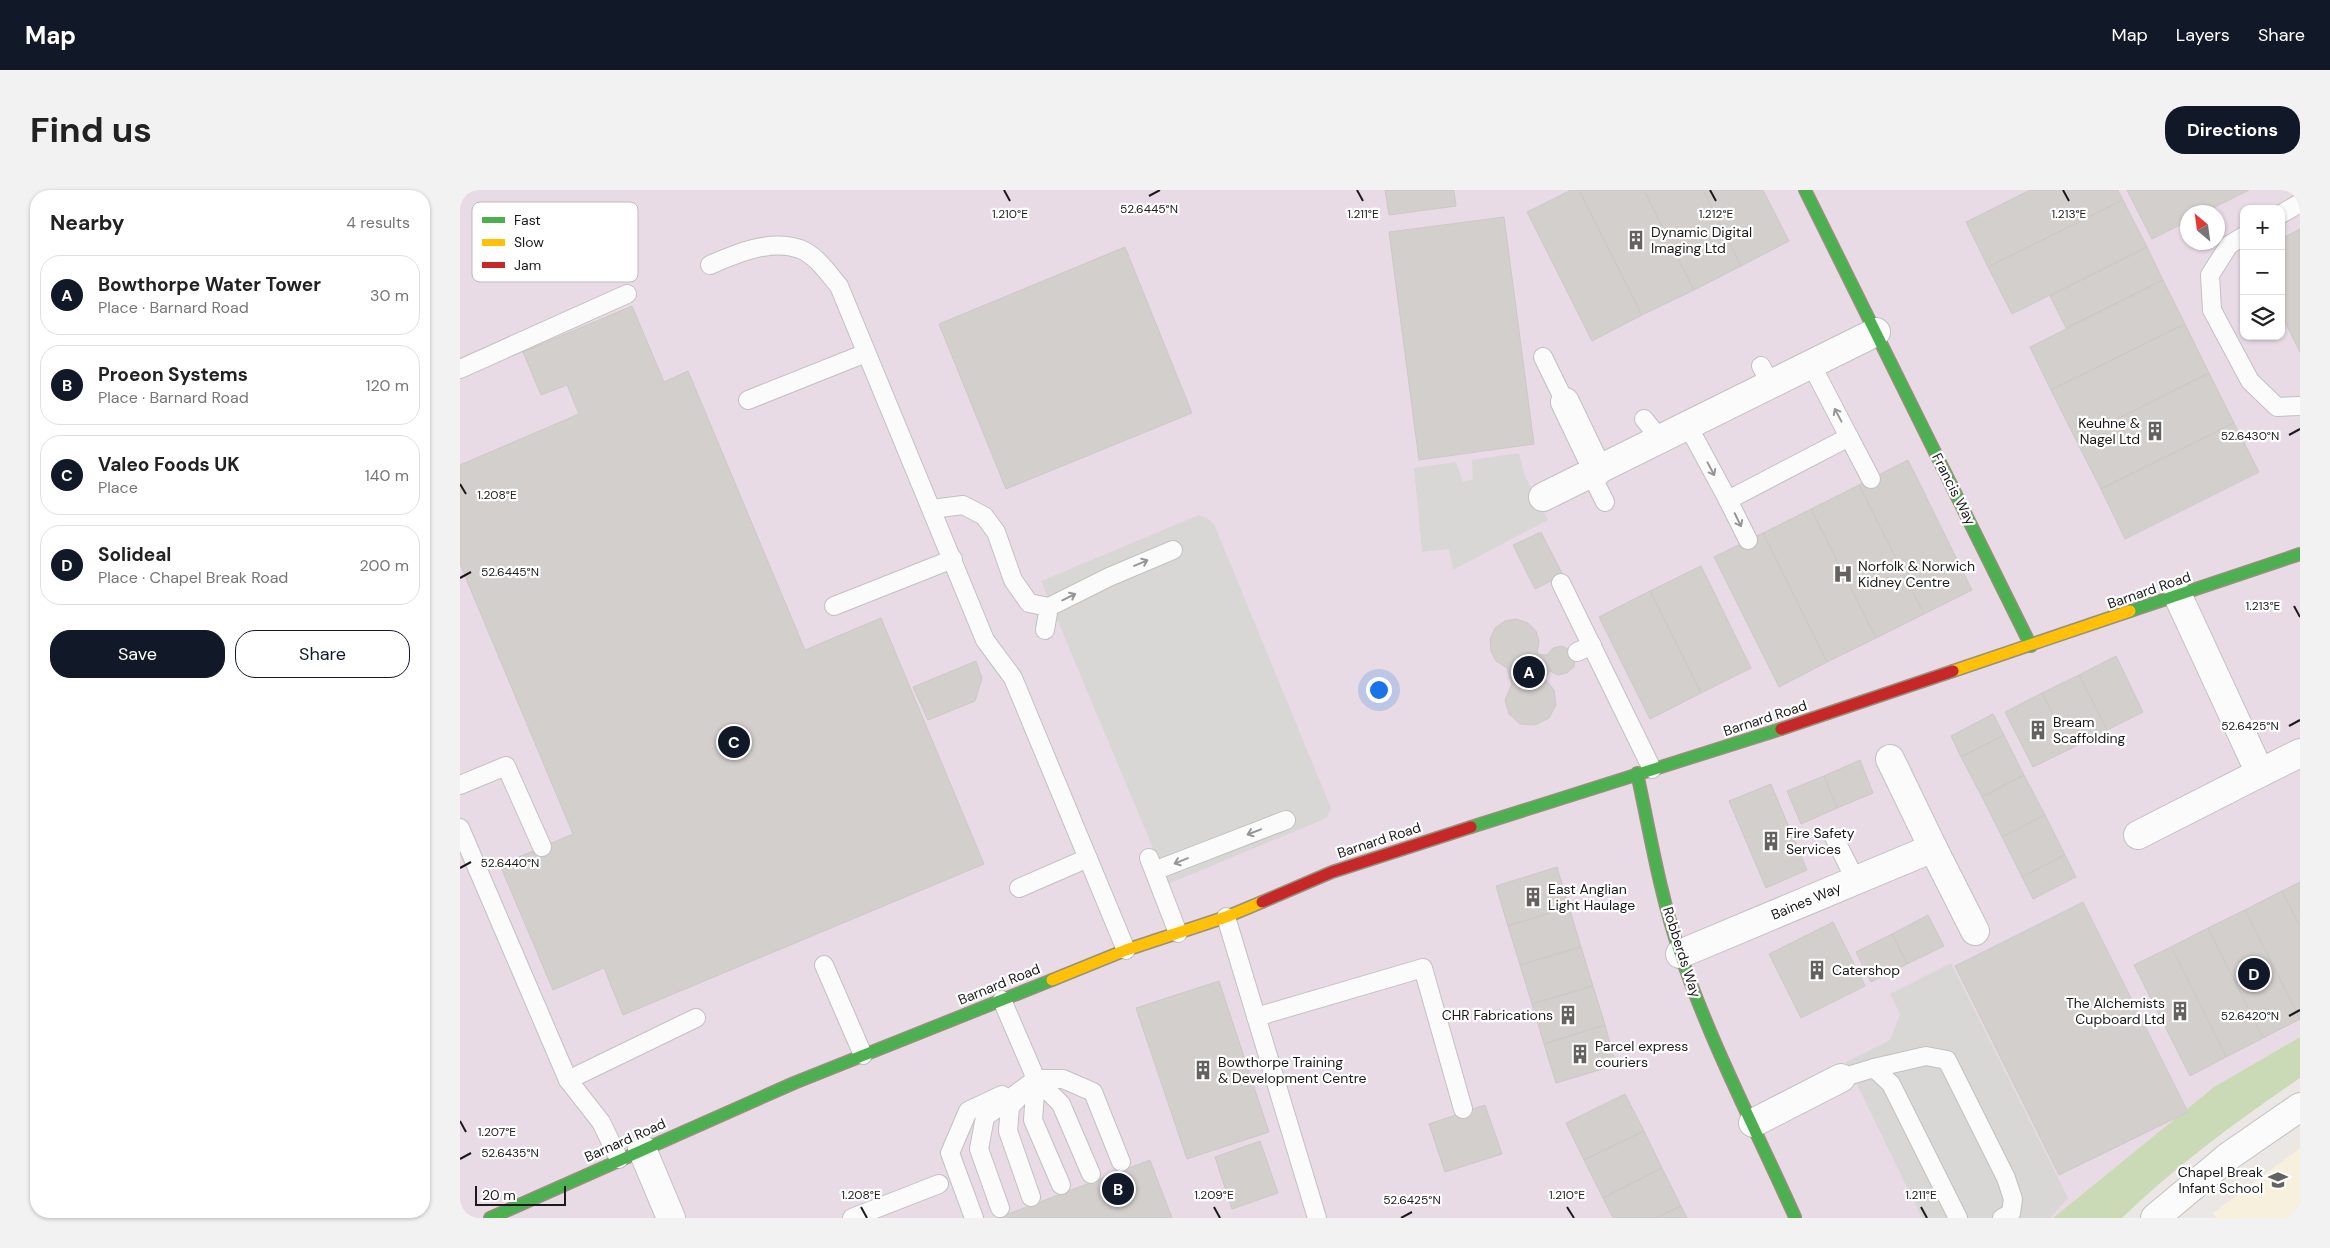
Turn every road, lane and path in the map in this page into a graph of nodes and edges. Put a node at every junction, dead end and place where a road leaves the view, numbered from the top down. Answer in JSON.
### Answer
{"nodes":[{"id":1,"x":1805,"y":190,"type":"edge"},
{"id":2,"x":2300,"y":203,"type":"edge"},
{"id":3,"x":2285,"y":212,"type":"edge"},
{"id":4,"x":2240,"y":238,"type":"edge"},
{"id":5,"x":710,"y":265,"type":"dead end"},
{"id":6,"x":628,"y":294,"type":"dead end"},
{"id":7,"x":1876,"y":332,"type":"junction"},
{"id":8,"x":866,"y":353,"type":"junction"},
{"id":9,"x":1543,"y":357,"type":"dead end"},
{"id":10,"x":1811,"y":364,"type":"junction"},
{"id":11,"x":460,"y":369,"type":"edge"},
{"id":12,"x":748,"y":400,"type":"dead end"},
{"id":13,"x":1564,"y":402,"type":"joint"},
{"id":14,"x":2300,"y":406,"type":"edge"},
{"id":15,"x":1688,"y":426,"type":"junction"},
{"id":16,"x":1849,"y":437,"type":"junction"},
{"id":17,"x":1595,"y":472,"type":"junction"},
{"id":18,"x":1871,"y":479,"type":"dead end"},
{"id":19,"x":1541,"y":499,"type":"dead end"},
{"id":20,"x":1728,"y":500,"type":"junction"},
{"id":21,"x":1605,"y":502,"type":"dead end"},
{"id":22,"x":932,"y":509,"type":"junction"},
{"id":23,"x":1748,"y":540,"type":"dead end"},
{"id":24,"x":1173,"y":550,"type":"dead end"},
{"id":25,"x":2300,"y":554,"type":"edge"},
{"id":26,"x":953,"y":559,"type":"junction"},
{"id":27,"x":1561,"y":583,"type":"dead end"},
{"id":28,"x":2178,"y":596,"type":"junction"},
{"id":29,"x":834,"y":606,"type":"dead end"},
{"id":30,"x":1049,"y":607,"type":"junction"},
{"id":31,"x":1045,"y":630,"type":"dead end"},
{"id":32,"x":2031,"y":646,"type":"junction"},
{"id":33,"x":2300,"y":753,"type":"edge"},
{"id":34,"x":1890,"y":759,"type":"dead end"},
{"id":35,"x":1645,"y":771,"type":"junction"},
{"id":36,"x":2260,"y":773,"type":"junction"},
{"id":37,"x":460,"y":785,"type":"edge"},
{"id":38,"x":1286,"y":820,"type":"dead end"},
{"id":39,"x":460,"y":828,"type":"edge"},
{"id":40,"x":2138,"y":835,"type":"dead end"},
{"id":41,"x":1834,"y":839,"type":"dead end"},
{"id":42,"x":542,"y":847,"type":"dead end"},
{"id":43,"x":1933,"y":848,"type":"junction"},
{"id":44,"x":1088,"y":858,"type":"junction"},
{"id":45,"x":1856,"y":880,"type":"junction"},
{"id":46,"x":1019,"y":888,"type":"dead end"},
{"id":47,"x":1226,"y":917,"type":"junction"},
{"id":48,"x":1975,"y":931,"type":"dead end"},
{"id":49,"x":1178,"y":933,"type":"junction"},
{"id":50,"x":1126,"y":950,"type":"junction"},
{"id":51,"x":1680,"y":954,"type":"junction"},
{"id":52,"x":824,"y":965,"type":"dead end"},
{"id":53,"x":1002,"y":1000,"type":"junction"},
{"id":54,"x":1256,"y":1017,"type":"junction"},
{"id":55,"x":696,"y":1018,"type":"dead end"},
{"id":56,"x":863,"y":1055,"type":"junction"},
{"id":57,"x":1874,"y":1068,"type":"junction"},
{"id":58,"x":1036,"y":1078,"type":"junction"},
{"id":59,"x":1841,"y":1078,"type":"joint"},
{"id":60,"x":568,"y":1080,"type":"junction"},
{"id":61,"x":2300,"y":1107,"type":"edge"},
{"id":62,"x":1463,"y":1109,"type":"dead end"},
{"id":63,"x":1753,"y":1123,"type":"junction"},
{"id":64,"x":630,"y":1154,"type":"junction"},
{"id":65,"x":1121,"y":1162,"type":"dead end"},
{"id":66,"x":1091,"y":1174,"type":"dead end"},
{"id":67,"x":939,"y":1184,"type":"dead end"},
{"id":68,"x":1061,"y":1185,"type":"dead end"},
{"id":69,"x":1030,"y":1197,"type":"dead end"},
{"id":70,"x":1000,"y":1208,"type":"dead end"},
{"id":71,"x":1795,"y":1217,"type":"dead end"},
{"id":72,"x":490,"y":1218,"type":"edge"},
{"id":73,"x":671,"y":1218,"type":"edge"},
{"id":74,"x":852,"y":1218,"type":"edge"},
{"id":75,"x":974,"y":1218,"type":"edge"},
{"id":76,"x":1317,"y":1218,"type":"edge"},
{"id":77,"x":1958,"y":1218,"type":"edge"},
{"id":78,"x":2002,"y":1218,"type":"edge"},
{"id":79,"x":2155,"y":1218,"type":"edge"}],
"edges":[{"from":1,"to":7,"type":"street","name":"Francis Way"},
{"from":2,"to":3,"type":"lane"},
{"from":4,"to":14,"type":"lane"},
{"from":5,"to":8,"type":"lane"},
{"from":6,"to":11,"type":"lane"},
{"from":7,"to":10,"type":"street"},
{"from":7,"to":32,"type":"street","name":"Francis Way"},
{"from":8,"to":12,"type":"lane"},
{"from":8,"to":22,"type":"lane"},
{"from":9,"to":13,"type":"lane"},
{"from":10,"to":15,"type":"street"},
{"from":16,"to":10,"type":"lane","one_way":true},
{"from":13,"to":17,"type":"street"},
{"from":15,"to":17,"type":"street"},
{"from":15,"to":20,"type":"lane","one_way":true},
{"from":16,"to":18,"type":"lane"},
{"from":16,"to":20,"type":"lane"},
{"from":17,"to":19,"type":"street"},
{"from":17,"to":21,"type":"lane"},
{"from":20,"to":23,"type":"lane","one_way":true},
{"from":22,"to":26,"type":"lane"},
{"from":22,"to":30,"type":"lane"},
{"from":30,"to":24,"type":"lane","one_way":true},
{"from":25,"to":28,"type":"street","name":"Barnard Road"},
{"from":26,"to":29,"type":"lane"},
{"from":26,"to":44,"type":"lane"},
{"from":27,"to":35,"type":"lane"},
{"from":28,"to":32,"type":"street","name":"Barnard Road"},
{"from":28,"to":36,"type":"street"},
{"from":30,"to":31,"type":"lane"},
{"from":32,"to":35,"type":"street","name":"Barnard Road"},
{"from":33,"to":36,"type":"street"},
{"from":34,"to":43,"type":"street"},
{"from":35,"to":47,"type":"street","name":"Barnard Road"},
{"from":35,"to":51,"type":"street","name":"Robberds Way"},
{"from":36,"to":40,"type":"street"},
{"from":37,"to":42,"type":"lane"},
{"from":38,"to":49,"type":"lane","one_way":true},
{"from":39,"to":60,"type":"lane"},
{"from":41,"to":45,"type":"lane"},
{"from":43,"to":45,"type":"street","name":"Baines Way"},
{"from":43,"to":48,"type":"street"},
{"from":44,"to":46,"type":"lane"},
{"from":44,"to":50,"type":"lane"},
{"from":45,"to":51,"type":"street","name":"Baines Way"},
{"from":47,"to":49,"type":"street","name":"Barnard Road"},
{"from":47,"to":54,"type":"lane"},
{"from":49,"to":50,"type":"street","name":"Barnard Road"},
{"from":50,"to":53,"type":"street","name":"Barnard Road"},
{"from":51,"to":63,"type":"street","name":"Robberds Way"},
{"from":52,"to":56,"type":"lane"},
{"from":53,"to":56,"type":"street","name":"Barnard Road"},
{"from":53,"to":58,"type":"lane"},
{"from":54,"to":62,"type":"lane"},
{"from":54,"to":76,"type":"lane"},
{"from":55,"to":60,"type":"lane"},
{"from":56,"to":64,"type":"street","name":"Barnard Road"},
{"from":57,"to":59,"type":"lane"},
{"from":57,"to":77,"type":"lane"},
{"from":57,"to":78,"type":"lane"},
{"from":58,"to":65,"type":"lane"},
{"from":58,"to":66,"type":"lane"},
{"from":58,"to":68,"type":"lane"},
{"from":58,"to":69,"type":"lane"},
{"from":58,"to":70,"type":"lane"},
{"from":58,"to":75,"type":"lane"},
{"from":59,"to":63,"type":"street"},
{"from":60,"to":64,"type":"lane"},
{"from":61,"to":79,"type":"street"},
{"from":63,"to":71,"type":"street","name":"Robberds Way"},
{"from":64,"to":72,"type":"street","name":"Barnard Road"},
{"from":64,"to":73,"type":"street"},
{"from":67,"to":74,"type":"lane"}]}
